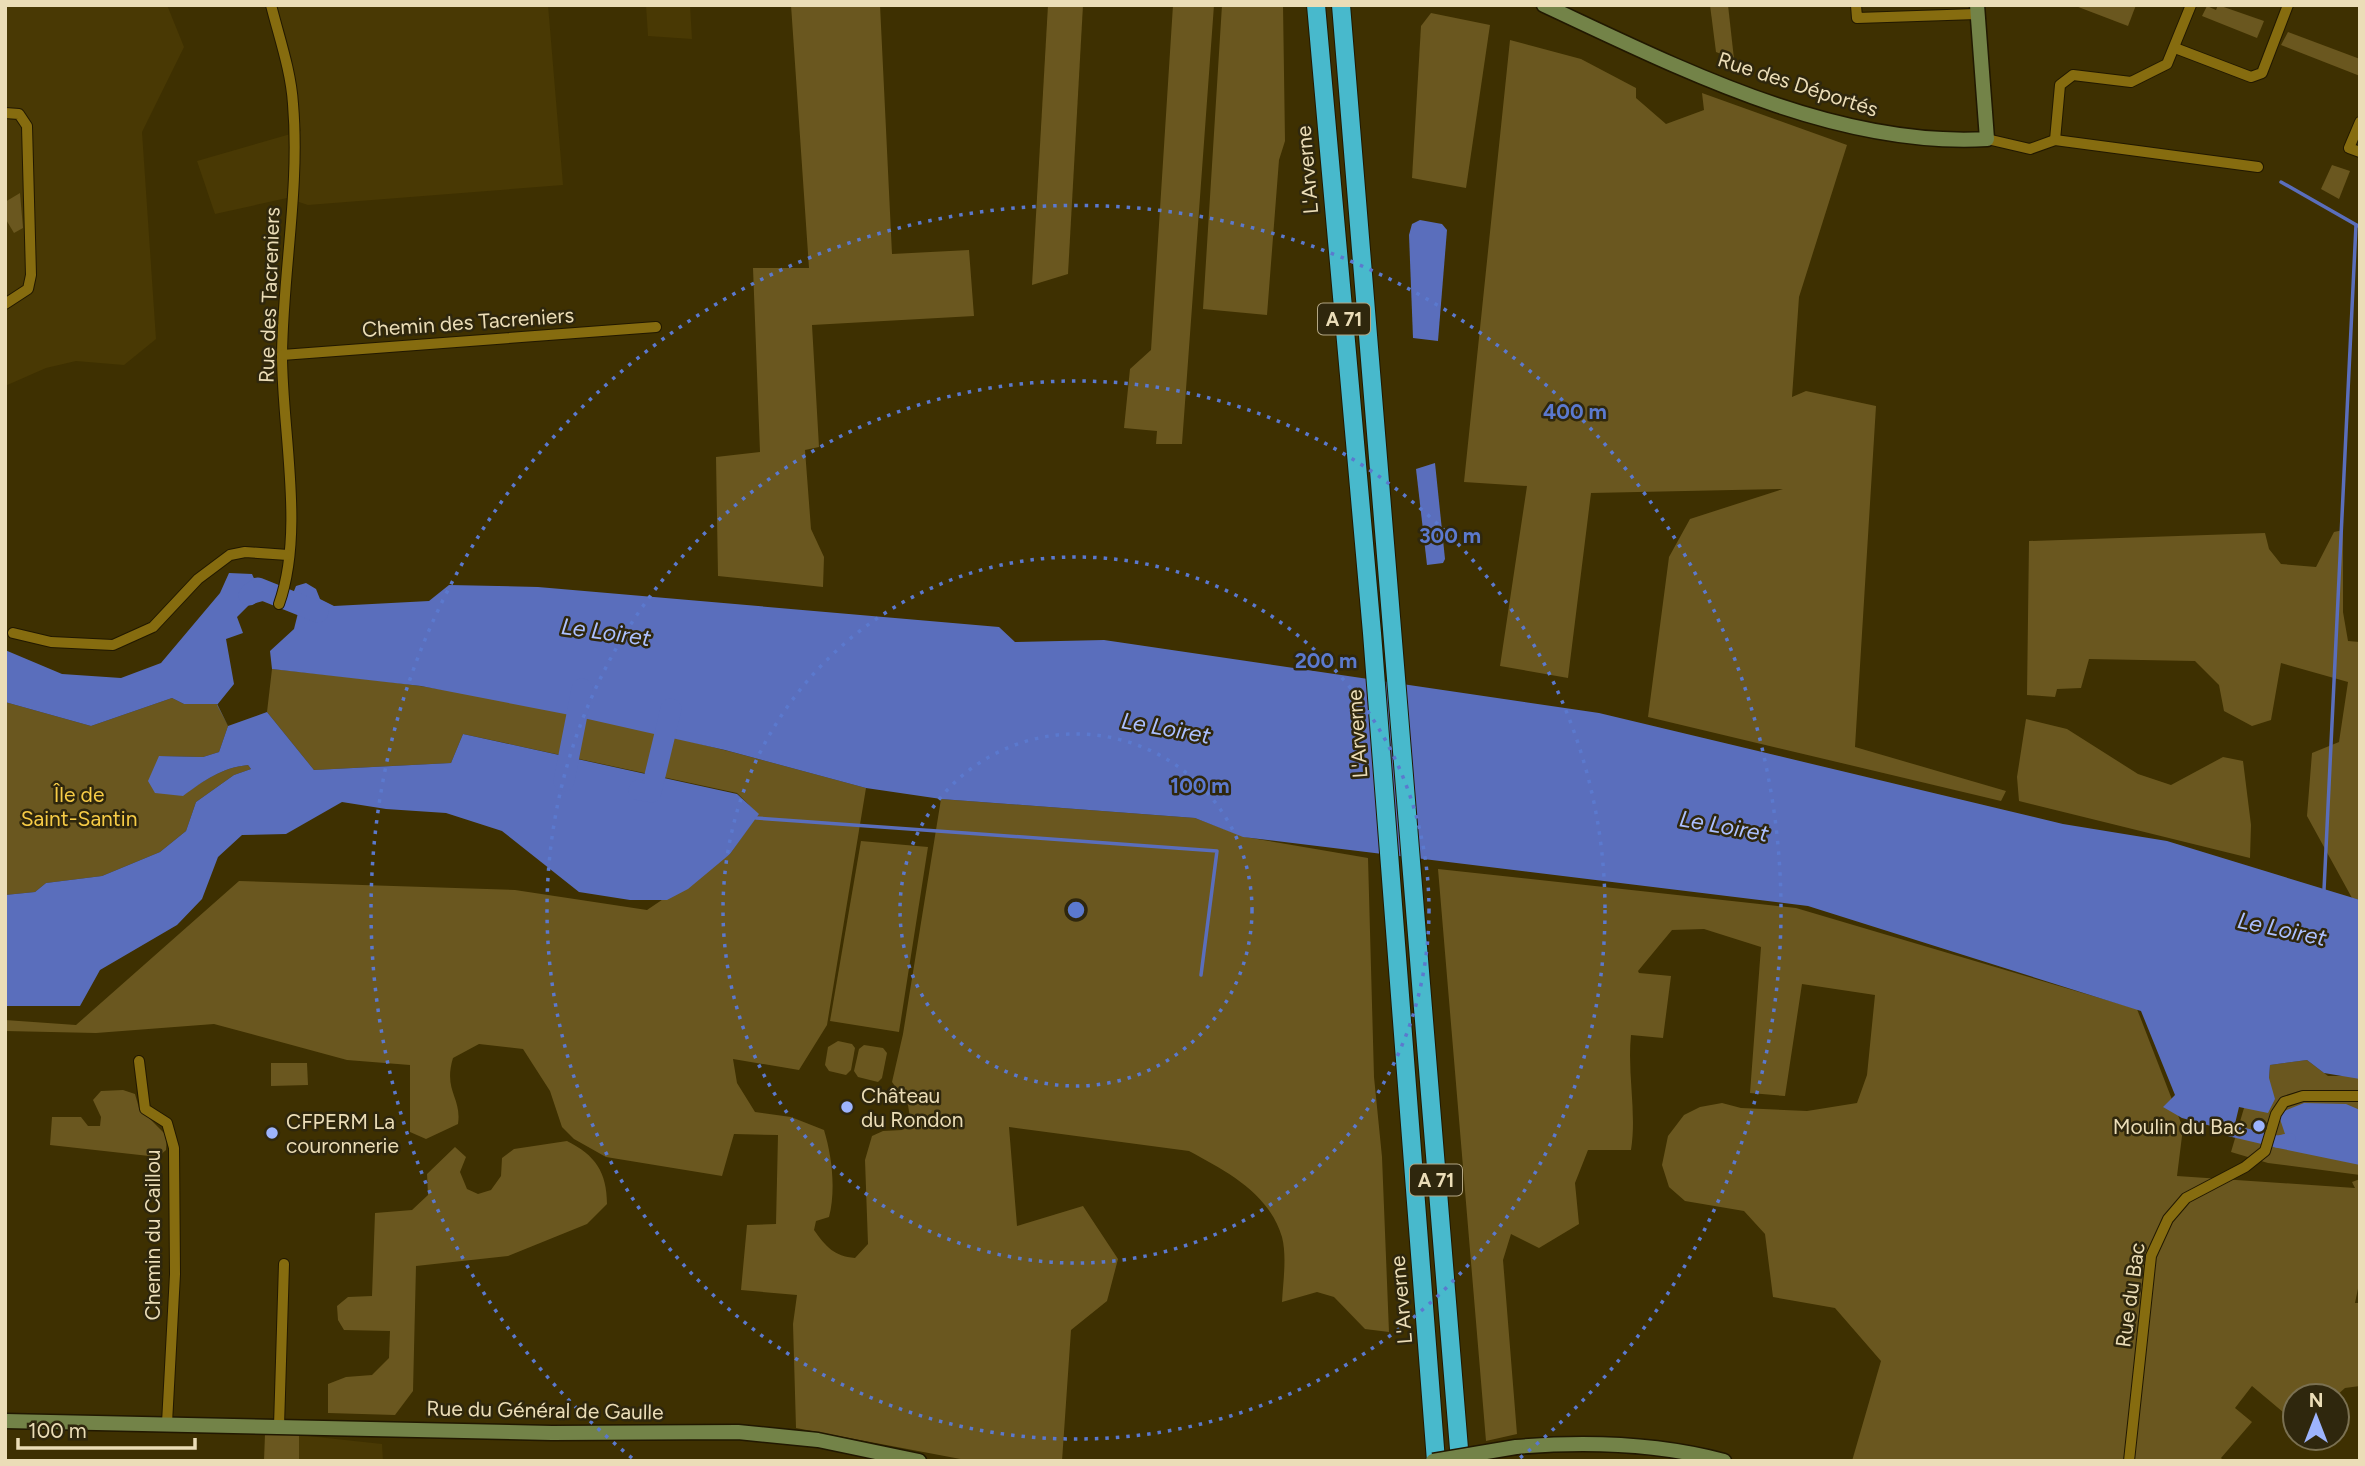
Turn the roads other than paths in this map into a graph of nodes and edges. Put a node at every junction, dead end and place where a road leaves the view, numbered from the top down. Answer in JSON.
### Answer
{"nodes":[{"id":1,"x":271,"y":5,"type":"edge"},
{"id":2,"x":1317,"y":5,"type":"edge"},
{"id":3,"x":1341,"y":5,"type":"edge"},
{"id":4,"x":1544,"y":5,"type":"edge"},
{"id":5,"x":1856,"y":5,"type":"edge"},
{"id":6,"x":2191,"y":5,"type":"edge"},
{"id":7,"x":2288,"y":5,"type":"edge"},
{"id":8,"x":1977,"y":10,"type":"edge"},
{"id":9,"x":2175,"y":48,"type":"junction"},
{"id":10,"x":5,"y":113,"type":"edge"},
{"id":11,"x":2360,"y":122,"type":"edge"},
{"id":12,"x":1987,"y":139,"type":"junction"},
{"id":13,"x":2055,"y":140,"type":"junction"},
{"id":14,"x":2360,"y":152,"type":"edge"},
{"id":15,"x":2258,"y":167,"type":"dead end"},
{"id":16,"x":5,"y":304,"type":"edge"},
{"id":17,"x":656,"y":327,"type":"dead end"},
{"id":18,"x":282,"y":355,"type":"junction"},
{"id":19,"x":288,"y":555,"type":"junction"},
{"id":20,"x":279,"y":604,"type":"dead end"},
{"id":21,"x":13,"y":633,"type":"dead end"},
{"id":22,"x":139,"y":1061,"type":"dead end"},
{"id":23,"x":2360,"y":1096,"type":"edge"},
{"id":24,"x":284,"y":1264,"type":"dead end"},
{"id":25,"x":5,"y":1421,"type":"edge"},
{"id":26,"x":167,"y":1423,"type":"junction"},
{"id":27,"x":279,"y":1426,"type":"junction"},
{"id":28,"x":874,"y":1456,"type":"edge"},
{"id":29,"x":919,"y":1461,"type":"edge"},
{"id":30,"x":1435,"y":1461,"type":"edge"},
{"id":31,"x":1460,"y":1461,"type":"edge"},
{"id":32,"x":1724,"y":1461,"type":"edge"},
{"id":33,"x":2130,"y":1461,"type":"edge"}],
"edges":[{"from":1,"to":18,"type":"street","name":"Rue des Tacreniers"},
{"from":2,"to":30,"type":"highway","name":"L'Arverne","number":"A 71"},
{"from":3,"to":31,"type":"highway","number":"A 71"},
{"from":4,"to":12,"type":"main road","name":"Rue des Déportés"},
{"from":5,"to":8,"type":"street"},
{"from":6,"to":9,"type":"street"},
{"from":7,"to":9,"type":"street"},
{"from":8,"to":12,"type":"main road"},
{"from":9,"to":13,"type":"street"},
{"from":10,"to":16,"type":"street"},
{"from":11,"to":14,"type":"street"},
{"from":12,"to":13,"type":"street","name":"Rue des Déportés"},
{"from":13,"to":15,"type":"street","name":"Rue des Déportés"},
{"from":17,"to":18,"type":"street","name":"Chemin des Tacreniers"},
{"from":18,"to":19,"type":"street","name":"Rue des Tacreniers"},
{"from":19,"to":20,"type":"street","name":"Rue des Tacreniers"},
{"from":19,"to":21,"type":"street"},
{"from":22,"to":26,"type":"street","name":"Chemin du Caillou"},
{"from":23,"to":33,"type":"street","name":"Rue du Bac"},
{"from":24,"to":27,"type":"street"},
{"from":25,"to":26,"type":"main road","name":"Rue du Général de Gaulle"},
{"from":26,"to":27,"type":"main road","name":"Rue du Général de Gaulle"},
{"from":27,"to":28,"type":"main road","name":"Rue du Général de Gaulle"},
{"from":28,"to":29,"type":"main road","name":"Rue du Général de Gaulle"},
{"from":30,"to":32,"type":"main road","bridge":true}]}
